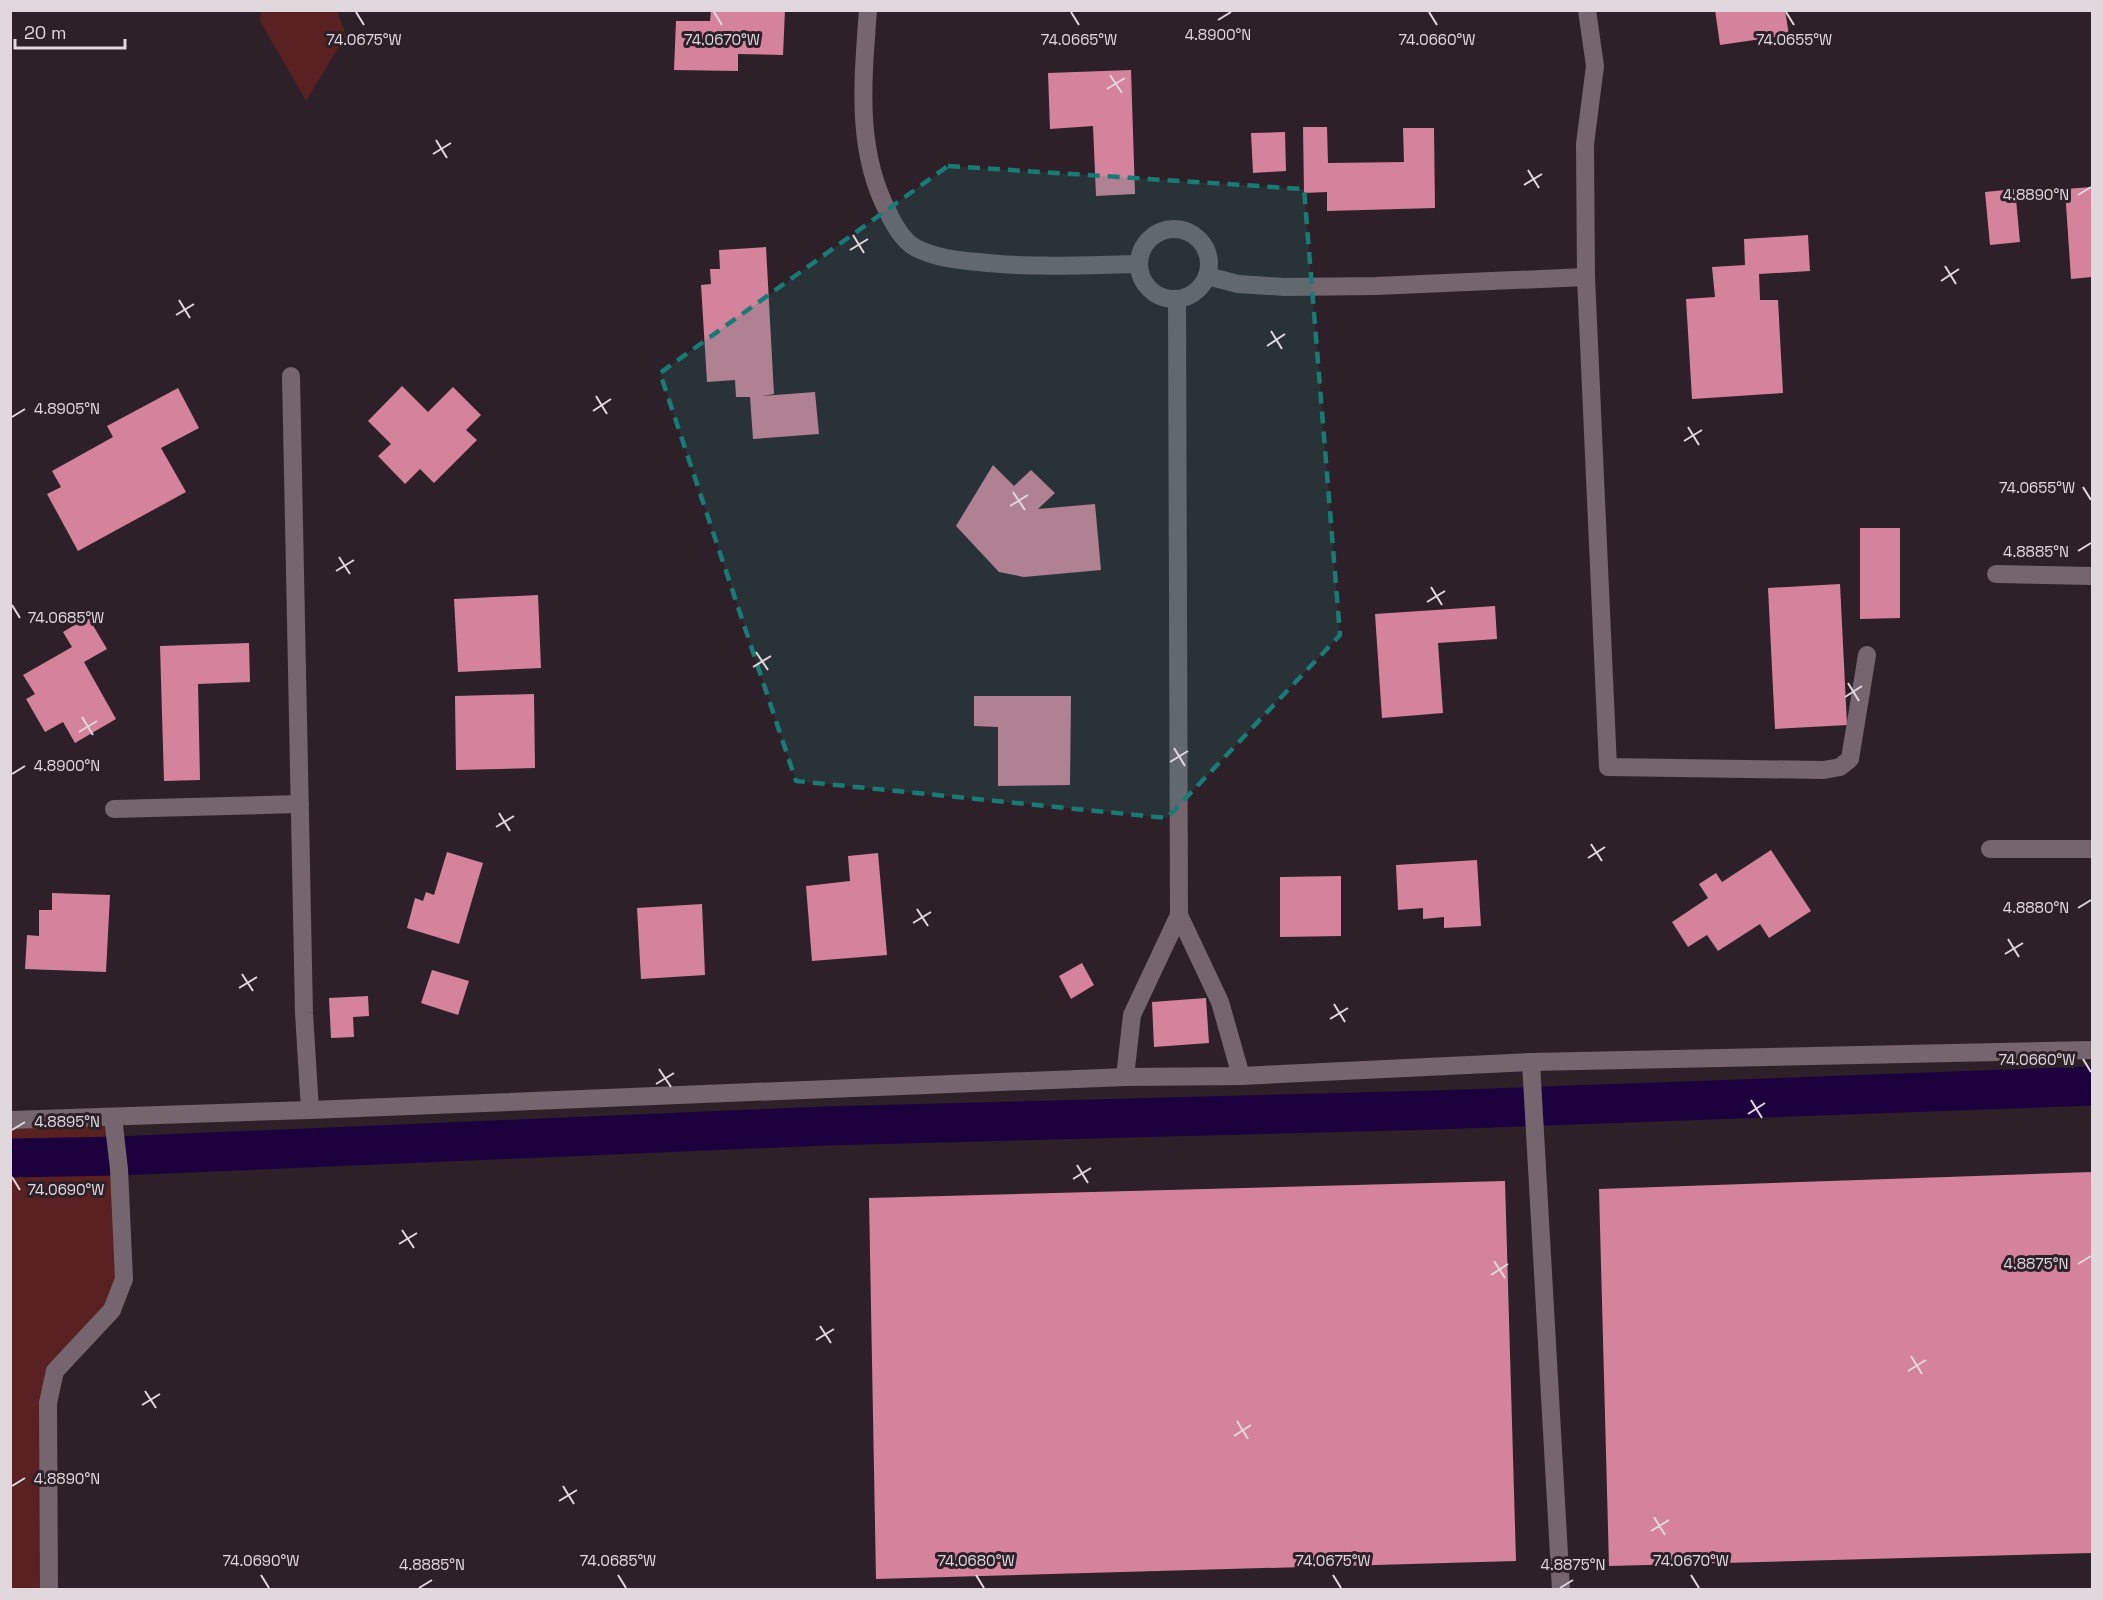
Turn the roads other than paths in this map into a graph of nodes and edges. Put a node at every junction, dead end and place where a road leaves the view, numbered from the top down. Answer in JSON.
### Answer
{"nodes":[{"id":1,"x":868,"y":10,"type":"edge"},
{"id":2,"x":1587,"y":10,"type":"edge"},
{"id":3,"x":1138,"y":264,"type":"junction"},
{"id":4,"x":1208,"y":276,"type":"junction"},
{"id":5,"x":1586,"y":277,"type":"junction"},
{"id":6,"x":1176,"y":300,"type":"junction"},
{"id":7,"x":291,"y":376,"type":"dead end"},
{"id":8,"x":1996,"y":574,"type":"dead end"},
{"id":9,"x":2092,"y":576,"type":"edge"},
{"id":10,"x":1867,"y":655,"type":"dead end"},
{"id":11,"x":300,"y":804,"type":"junction"},
{"id":12,"x":114,"y":809,"type":"dead end"},
{"id":13,"x":1990,"y":849,"type":"dead end"},
{"id":14,"x":2092,"y":849,"type":"edge"},
{"id":15,"x":1179,"y":915,"type":"junction"},
{"id":16,"x":2092,"y":1050,"type":"edge"},
{"id":17,"x":1531,"y":1062,"type":"junction"},
{"id":18,"x":1241,"y":1076,"type":"junction"},
{"id":19,"x":1125,"y":1077,"type":"junction"},
{"id":20,"x":310,"y":1110,"type":"junction"},
{"id":21,"x":113,"y":1117,"type":"junction"},
{"id":22,"x":10,"y":1120,"type":"edge"},
{"id":23,"x":49,"y":1590,"type":"edge"},
{"id":24,"x":1561,"y":1590,"type":"edge"}],
"edges":[{"from":1,"to":3,"type":"street"},
{"from":2,"to":5,"type":"street"},
{"from":3,"to":4,"type":"street"},
{"from":3,"to":6,"type":"street"},
{"from":4,"to":5,"type":"street"},
{"from":4,"to":6,"type":"street"},
{"from":5,"to":10,"type":"street"},
{"from":6,"to":15,"type":"street"},
{"from":7,"to":11,"type":"street"},
{"from":8,"to":9,"type":"street"},
{"from":11,"to":12,"type":"street"},
{"from":11,"to":20,"type":"street"},
{"from":13,"to":14,"type":"street"},
{"from":15,"to":18,"type":"street"},
{"from":15,"to":19,"type":"street"},
{"from":16,"to":17,"type":"street"},
{"from":17,"to":18,"type":"street"},
{"from":17,"to":24,"type":"street"},
{"from":18,"to":19,"type":"street"},
{"from":19,"to":20,"type":"street"},
{"from":20,"to":21,"type":"street"},
{"from":21,"to":22,"type":"street"},
{"from":21,"to":23,"type":"street"}]}
